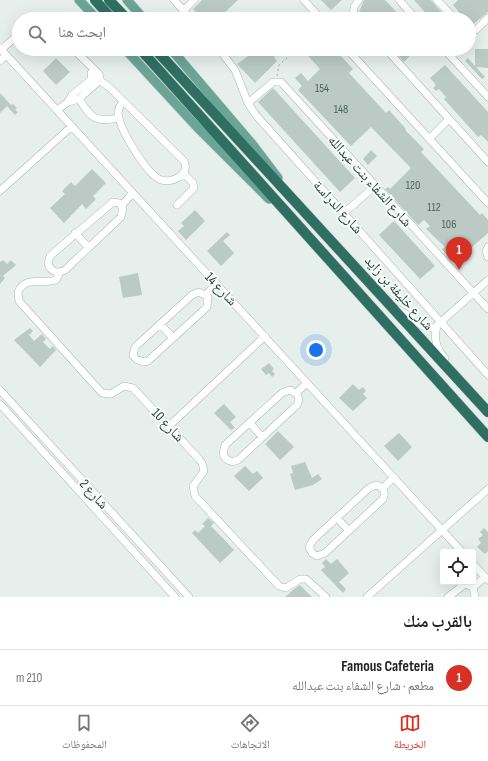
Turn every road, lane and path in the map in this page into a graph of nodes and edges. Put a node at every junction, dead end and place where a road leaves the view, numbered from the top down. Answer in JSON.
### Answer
{"nodes":[{"id":1,"x":79,"y":0,"type":"edge"},
{"id":2,"x":95,"y":0,"type":"edge"},
{"id":3,"x":109,"y":0,"type":"edge"},
{"id":4,"x":127,"y":0,"type":"edge"},
{"id":5,"x":174,"y":0,"type":"edge"},
{"id":6,"x":194,"y":0,"type":"edge"},
{"id":7,"x":304,"y":0,"type":"edge"},
{"id":8,"x":359,"y":0,"type":"edge"},
{"id":9,"x":399,"y":0,"type":"edge"},
{"id":10,"x":437,"y":0,"type":"edge"},
{"id":11,"x":449,"y":0,"type":"edge"},
{"id":12,"x":443,"y":6,"type":"junction"},
{"id":13,"x":184,"y":11,"type":"joint"},
{"id":14,"x":90,"y":12,"type":"edge"},
{"id":15,"x":106,"y":12,"type":"edge"},
{"id":16,"x":120,"y":12,"type":"edge"},
{"id":17,"x":138,"y":12,"type":"edge"},
{"id":18,"x":315,"y":12,"type":"edge"},
{"id":19,"x":353,"y":12,"type":"edge"},
{"id":20,"x":410,"y":12,"type":"edge"},
{"id":21,"x":448,"y":12,"type":"edge"},
{"id":22,"x":488,"y":18,"type":"edge"},
{"id":23,"x":476,"y":30,"type":"edge"},
{"id":24,"x":12,"y":41,"type":"edge"},
{"id":25,"x":3,"y":51,"type":"edge"},
{"id":26,"x":75,"y":56,"type":"edge"},
{"id":27,"x":80,"y":56,"type":"edge"},
{"id":28,"x":132,"y":56,"type":"edge"},
{"id":29,"x":146,"y":56,"type":"edge"},
{"id":30,"x":161,"y":56,"type":"edge"},
{"id":31,"x":177,"y":56,"type":"edge"},
{"id":32,"x":224,"y":56,"type":"edge"},
{"id":33,"x":289,"y":56,"type":"edge"},
{"id":34,"x":353,"y":56,"type":"edge"},
{"id":35,"x":392,"y":56,"type":"edge"},
{"id":36,"x":450,"y":56,"type":"edge"},
{"id":37,"x":0,"y":61,"type":"edge"},
{"id":38,"x":93,"y":76,"type":"junction"},
{"id":39,"x":100,"y":80,"type":"junction"},
{"id":40,"x":276,"y":81,"type":"junction"},
{"id":41,"x":488,"y":98,"type":"edge"},
{"id":42,"x":79,"y":99,"type":"junction"},
{"id":43,"x":123,"y":101,"type":"junction"},
{"id":44,"x":68,"y":102,"type":"junction"},
{"id":45,"x":248,"y":103,"type":"junction"},
{"id":46,"x":57,"y":110,"type":"junction"},
{"id":47,"x":119,"y":118,"type":"junction"},
{"id":48,"x":449,"y":119,"type":"junction"},
{"id":49,"x":72,"y":126,"type":"junction"},
{"id":50,"x":429,"y":139,"type":"junction"},
{"id":51,"x":488,"y":162,"type":"edge"},
{"id":52,"x":183,"y":173,"type":"junction"},
{"id":53,"x":375,"y":186,"type":"junction"},
{"id":54,"x":0,"y":191,"type":"edge"},
{"id":55,"x":133,"y":193,"type":"junction"},
{"id":56,"x":289,"y":194,"type":"junction"},
{"id":57,"x":488,"y":203,"type":"edge"},
{"id":58,"x":122,"y":205,"type":"junction"},
{"id":59,"x":177,"y":205,"type":"dead end"},
{"id":60,"x":344,"y":214,"type":"junction"},
{"id":61,"x":297,"y":223,"type":"junction"},
{"id":62,"x":75,"y":234,"type":"junction"},
{"id":63,"x":488,"y":247,"type":"edge"},
{"id":64,"x":88,"y":248,"type":"junction"},
{"id":65,"x":488,"y":257,"type":"edge"},
{"id":66,"x":60,"y":272,"type":"junction"},
{"id":67,"x":488,"y":280,"type":"edge"},
{"id":68,"x":217,"y":284,"type":"junction"},
{"id":69,"x":474,"y":293,"type":"junction"},
{"id":70,"x":206,"y":294,"type":"junction"},
{"id":71,"x":395,"y":309,"type":"junction"},
{"id":72,"x":488,"y":309,"type":"edge"},
{"id":73,"x":160,"y":324,"type":"junction"},
{"id":74,"x":439,"y":325,"type":"junction"},
{"id":75,"x":265,"y":336,"type":"junction"},
{"id":76,"x":173,"y":338,"type":"junction"},
{"id":77,"x":451,"y":372,"type":"junction"},
{"id":78,"x":488,"y":375,"type":"edge"},
{"id":79,"x":307,"y":383,"type":"junction"},
{"id":80,"x":0,"y":390,"type":"edge"},
{"id":81,"x":296,"y":393,"type":"junction"},
{"id":82,"x":0,"y":404,"type":"edge"},
{"id":83,"x":488,"y":412,"type":"edge"},
{"id":84,"x":250,"y":423,"type":"junction"},
{"id":85,"x":169,"y":426,"type":"junction"},
{"id":86,"x":262,"y":437,"type":"junction"},
{"id":87,"x":488,"y":437,"type":"edge"},
{"id":88,"x":394,"y":477,"type":"junction"},
{"id":89,"x":383,"y":488,"type":"junction"},
{"id":90,"x":488,"y":489,"type":"edge"},
{"id":91,"x":337,"y":518,"type":"junction"},
{"id":92,"x":442,"y":530,"type":"junction"},
{"id":93,"x":348,"y":531,"type":"junction"},
{"id":94,"x":459,"y":549,"type":"edge"},
{"id":95,"x":476,"y":567,"type":"edge"},
{"id":96,"x":486,"y":579,"type":"edge"},
{"id":97,"x":473,"y":587,"type":"junction"},
{"id":98,"x":175,"y":597,"type":"edge"},
{"id":99,"x":189,"y":597,"type":"edge"},
{"id":100,"x":326,"y":597,"type":"edge"},
{"id":101,"x":367,"y":597,"type":"edge"},
{"id":102,"x":448,"y":597,"type":"edge"},
{"id":103,"x":475,"y":597,"type":"edge"}],
"edges":[{"from":1,"to":14,"type":"main road"},
{"from":2,"to":15,"type":"highway"},
{"from":3,"to":16,"type":"highway"},
{"from":4,"to":17,"type":"main road"},
{"from":5,"to":13,"type":"street"},
{"from":6,"to":13,"type":"street"},
{"from":7,"to":18,"type":"street"},
{"from":8,"to":19,"type":"street"},
{"from":9,"to":20,"type":"street"},
{"from":10,"to":12,"type":"street"},
{"from":11,"to":12,"type":"street"},
{"from":12,"to":21,"type":"street"},
{"from":22,"to":23,"type":"street"},
{"from":24,"to":25,"type":"street"},
{"from":25,"to":37,"type":"street"},
{"from":25,"to":46,"type":"street","name":"شارع 14"},
{"from":26,"to":38,"type":"street"},
{"from":27,"to":39,"type":"street"},
{"from":28,"to":61,"type":"main road","name":"شارع خليفة بن زايد"},
{"from":29,"to":61,"type":"highway","name":"شارع خليفة بن زايد"},
{"from":30,"to":56,"type":"highway","name":"شارع خليفة بن زايد"},
{"from":31,"to":56,"type":"main road","name":"شارع خليفة بن زايد"},
{"from":32,"to":45,"type":"street","name":"شارع الدراسة"},
{"from":33,"to":40,"type":"path"},
{"from":34,"to":50,"type":"street"},
{"from":35,"to":48,"type":"street"},
{"from":36,"to":41,"type":"street"},
{"from":38,"to":39,"type":"street"},
{"from":38,"to":44,"type":"street"},
{"from":39,"to":42,"type":"street"},
{"from":39,"to":43,"type":"street"},
{"from":40,"to":45,"type":"street"},
{"from":40,"to":53,"type":"street","name":"شارع الشفاء بنت عبدالله"},
{"from":42,"to":44,"type":"street"},
{"from":42,"to":47,"type":"street"},
{"from":43,"to":47,"type":"street"},
{"from":43,"to":52,"type":"street"},
{"from":44,"to":46,"type":"street"},
{"from":45,"to":60,"type":"street","name":"شارع الدراسة"},
{"from":46,"to":49,"type":"street","name":"شارع 14"},
{"from":47,"to":52,"type":"street"},
{"from":48,"to":50,"type":"street"},
{"from":48,"to":51,"type":"street"},
{"from":49,"to":54,"type":"street"},
{"from":49,"to":55,"type":"street","name":"شارع 14"},
{"from":50,"to":57,"type":"street"},
{"from":52,"to":59,"type":"street"},
{"from":53,"to":60,"type":"street"},
{"from":53,"to":69,"type":"street","name":"شارع الشفاء بنت عبدالله"},
{"from":55,"to":58,"type":"street"},
{"from":55,"to":68,"type":"street","name":"شارع 14"},
{"from":56,"to":71,"type":"highway","name":"شارع خليفة بن زايد"},
{"from":58,"to":62,"type":"street"},
{"from":58,"to":64,"type":"street"},
{"from":60,"to":74,"type":"street","name":"شارع الدراسة"},
{"from":61,"to":87,"type":"highway","name":"شارع خليفة بن زايد"},
{"from":62,"to":64,"type":"street"},
{"from":62,"to":66,"type":"street"},
{"from":63,"to":65,"type":"street"},
{"from":64,"to":66,"type":"street"},
{"from":66,"to":85,"type":"street","name":"شارع 10"},
{"from":67,"to":69,"type":"street"},
{"from":68,"to":70,"type":"street"},
{"from":68,"to":75,"type":"street","name":"شارع 14"},
{"from":69,"to":72,"type":"street","name":"شارع الشفاء بنت عبدالله"},
{"from":69,"to":74,"type":"street"},
{"from":70,"to":73,"type":"street"},
{"from":70,"to":76,"type":"street"},
{"from":71,"to":74,"type":"street"},
{"from":71,"to":77,"type":"highway","name":"شارع خليفة بن زايد"},
{"from":73,"to":76,"type":"street"},
{"from":73,"to":76,"type":"street"},
{"from":74,"to":77,"type":"street"},
{"from":74,"to":78,"type":"street","name":"شارع الدراسة"},
{"from":75,"to":79,"type":"street","name":"شارع 14"},
{"from":75,"to":85,"type":"street"},
{"from":77,"to":83,"type":"highway","name":"شارع خليفة بن زايد"},
{"from":79,"to":81,"type":"street"},
{"from":79,"to":88,"type":"street","name":"شارع 14"},
{"from":80,"to":99,"type":"street","name":"شارع 2"},
{"from":81,"to":84,"type":"street"},
{"from":81,"to":86,"type":"street"},
{"from":82,"to":98,"type":"street","name":"شارع 2"},
{"from":84,"to":86,"type":"street"},
{"from":84,"to":86,"type":"street"},
{"from":85,"to":100,"type":"street","name":"شارع 10"},
{"from":88,"to":89,"type":"street"},
{"from":88,"to":92,"type":"street","name":"شارع 14"},
{"from":89,"to":91,"type":"street"},
{"from":89,"to":93,"type":"street"},
{"from":90,"to":92,"type":"street"},
{"from":91,"to":93,"type":"street"},
{"from":91,"to":93,"type":"street"},
{"from":92,"to":94,"type":"street","name":"شارع 14"},
{"from":92,"to":101,"type":"street"},
{"from":95,"to":96,"type":"street"},
{"from":96,"to":97,"type":"street"},
{"from":97,"to":102,"type":"street"},
{"from":97,"to":103,"type":"street"}]}
